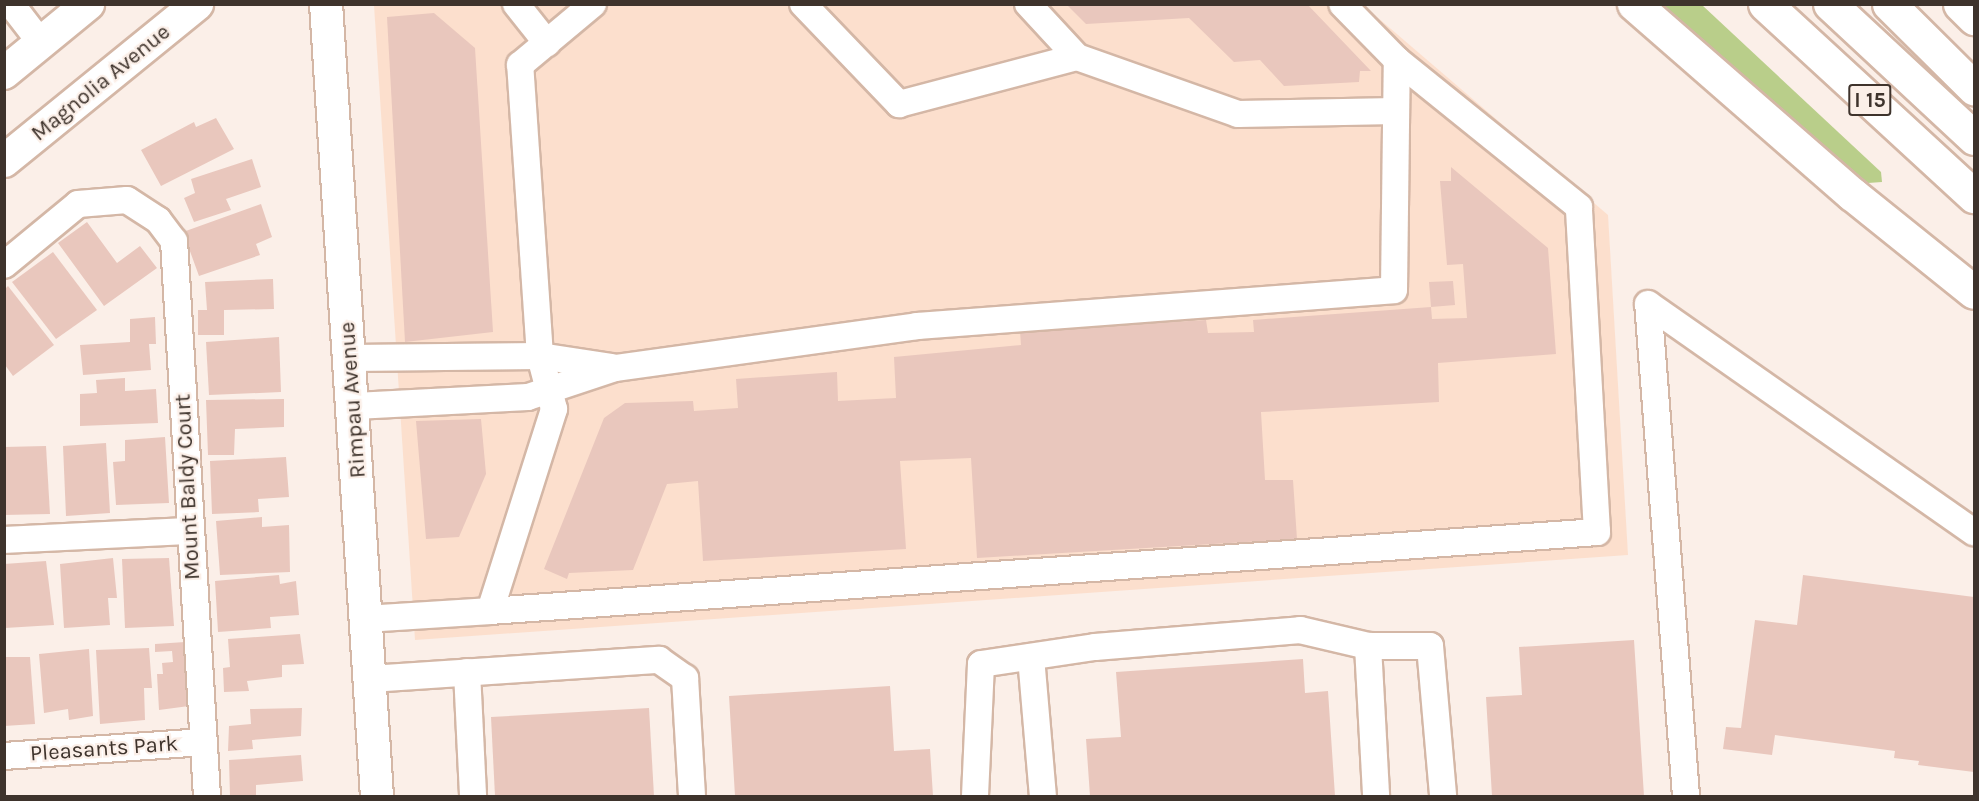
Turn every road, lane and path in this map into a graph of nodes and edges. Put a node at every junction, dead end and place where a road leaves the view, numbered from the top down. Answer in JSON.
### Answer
{"nodes":[{"id":1,"x":11,"y":4,"type":"edge"},
{"id":2,"x":88,"y":4,"type":"edge"},
{"id":3,"x":197,"y":4,"type":"edge"},
{"id":4,"x":327,"y":4,"type":"edge"},
{"id":5,"x":593,"y":4,"type":"edge"},
{"id":6,"x":803,"y":4,"type":"edge"},
{"id":7,"x":1028,"y":4,"type":"edge"},
{"id":8,"x":1342,"y":4,"type":"edge"},
{"id":9,"x":1634,"y":4,"type":"edge"},
{"id":10,"x":1765,"y":4,"type":"edge"},
{"id":11,"x":1830,"y":4,"type":"edge"},
{"id":12,"x":1889,"y":4,"type":"edge"},
{"id":13,"x":1960,"y":4,"type":"edge"},
{"id":14,"x":528,"y":10,"type":"edge"},
{"id":15,"x":1974,"y":18,"type":"edge"},
{"id":16,"x":41,"y":43,"type":"junction"},
{"id":17,"x":547,"y":43,"type":"junction"},
{"id":18,"x":1077,"y":57,"type":"junction"},
{"id":19,"x":1397,"y":60,"type":"junction"},
{"id":20,"x":4,"y":73,"type":"edge"},
{"id":21,"x":1974,"y":88,"type":"edge"},
{"id":22,"x":1396,"y":111,"type":"junction"},
{"id":23,"x":1974,"y":138,"type":"edge"},
{"id":24,"x":4,"y":161,"type":"edge"},
{"id":25,"x":1974,"y":196,"type":"edge"},
{"id":26,"x":4,"y":264,"type":"edge"},
{"id":27,"x":1974,"y":292,"type":"edge"},
{"id":28,"x":540,"y":356,"type":"junction"},
{"id":29,"x":351,"y":358,"type":"junction"},
{"id":30,"x":615,"y":368,"type":"junction"},
{"id":31,"x":549,"y":390,"type":"junction"},
{"id":32,"x":355,"y":406,"type":"junction"},
{"id":33,"x":190,"y":531,"type":"junction"},
{"id":34,"x":1974,"y":532,"type":"edge"},
{"id":35,"x":4,"y":540,"type":"edge"},
{"id":36,"x":490,"y":611,"type":"junction"},
{"id":37,"x":366,"y":619,"type":"junction"},
{"id":38,"x":1368,"y":646,"type":"junction"},
{"id":39,"x":1032,"y":657,"type":"junction"},
{"id":40,"x":466,"y":672,"type":"junction"},
{"id":41,"x":370,"y":679,"type":"junction"},
{"id":42,"x":204,"y":742,"type":"junction"},
{"id":43,"x":4,"y":756,"type":"edge"},
{"id":44,"x":207,"y":796,"type":"edge"},
{"id":45,"x":377,"y":796,"type":"edge"},
{"id":46,"x":473,"y":796,"type":"edge"},
{"id":47,"x":692,"y":796,"type":"edge"},
{"id":48,"x":975,"y":796,"type":"edge"},
{"id":49,"x":1043,"y":796,"type":"edge"},
{"id":50,"x":1376,"y":796,"type":"edge"},
{"id":51,"x":1443,"y":796,"type":"edge"},
{"id":52,"x":1686,"y":796,"type":"edge"}],
"edges":[{"from":1,"to":16,"type":"street"},
{"from":2,"to":16,"type":"main road"},
{"from":3,"to":24,"type":"main road","name":"Magnolia Avenue"},
{"from":4,"to":29,"type":"main road","name":"Rimpau Avenue"},
{"from":5,"to":17,"type":"street"},
{"from":6,"to":18,"type":"street"},
{"from":7,"to":18,"type":"street"},
{"from":8,"to":19,"type":"street"},
{"from":9,"to":27,"type":"highway"},
{"from":10,"to":25,"type":"highway","number":"I 15"},
{"from":11,"to":23,"type":"highway"},
{"from":12,"to":21,"type":"highway"},
{"from":13,"to":15,"type":"highway"},
{"from":14,"to":17,"type":"street"},
{"from":16,"to":20,"type":"main road"},
{"from":17,"to":28,"type":"street"},
{"from":18,"to":22,"type":"street"},
{"from":19,"to":22,"type":"street"},
{"from":19,"to":36,"type":"street"},
{"from":22,"to":30,"type":"street"},
{"from":26,"to":33,"type":"street","name":"Mount Baldy Court"},
{"from":28,"to":29,"type":"street"},
{"from":28,"to":30,"type":"street"},
{"from":28,"to":31,"type":"street"},
{"from":29,"to":32,"type":"main road","name":"Rimpau Avenue"},
{"from":30,"to":31,"type":"street"},
{"from":31,"to":32,"type":"street"},
{"from":31,"to":36,"type":"street"},
{"from":32,"to":37,"type":"main road","name":"Rimpau Avenue"},
{"from":33,"to":35,"type":"street"},
{"from":33,"to":42,"type":"street","name":"Mount Baldy Court"},
{"from":34,"to":52,"type":"street"},
{"from":36,"to":37,"type":"street"},
{"from":37,"to":41,"type":"main road","name":"Rimpau Avenue"},
{"from":38,"to":39,"type":"street"},
{"from":38,"to":50,"type":"street"},
{"from":38,"to":51,"type":"street"},
{"from":39,"to":48,"type":"street"},
{"from":39,"to":49,"type":"street"},
{"from":40,"to":41,"type":"street"},
{"from":40,"to":46,"type":"street"},
{"from":40,"to":47,"type":"street"},
{"from":41,"to":45,"type":"main road","name":"Rimpau Avenue"},
{"from":42,"to":43,"type":"street","name":"Pleasants Park"},
{"from":42,"to":44,"type":"street","name":"Mount Baldy Court"}]}
